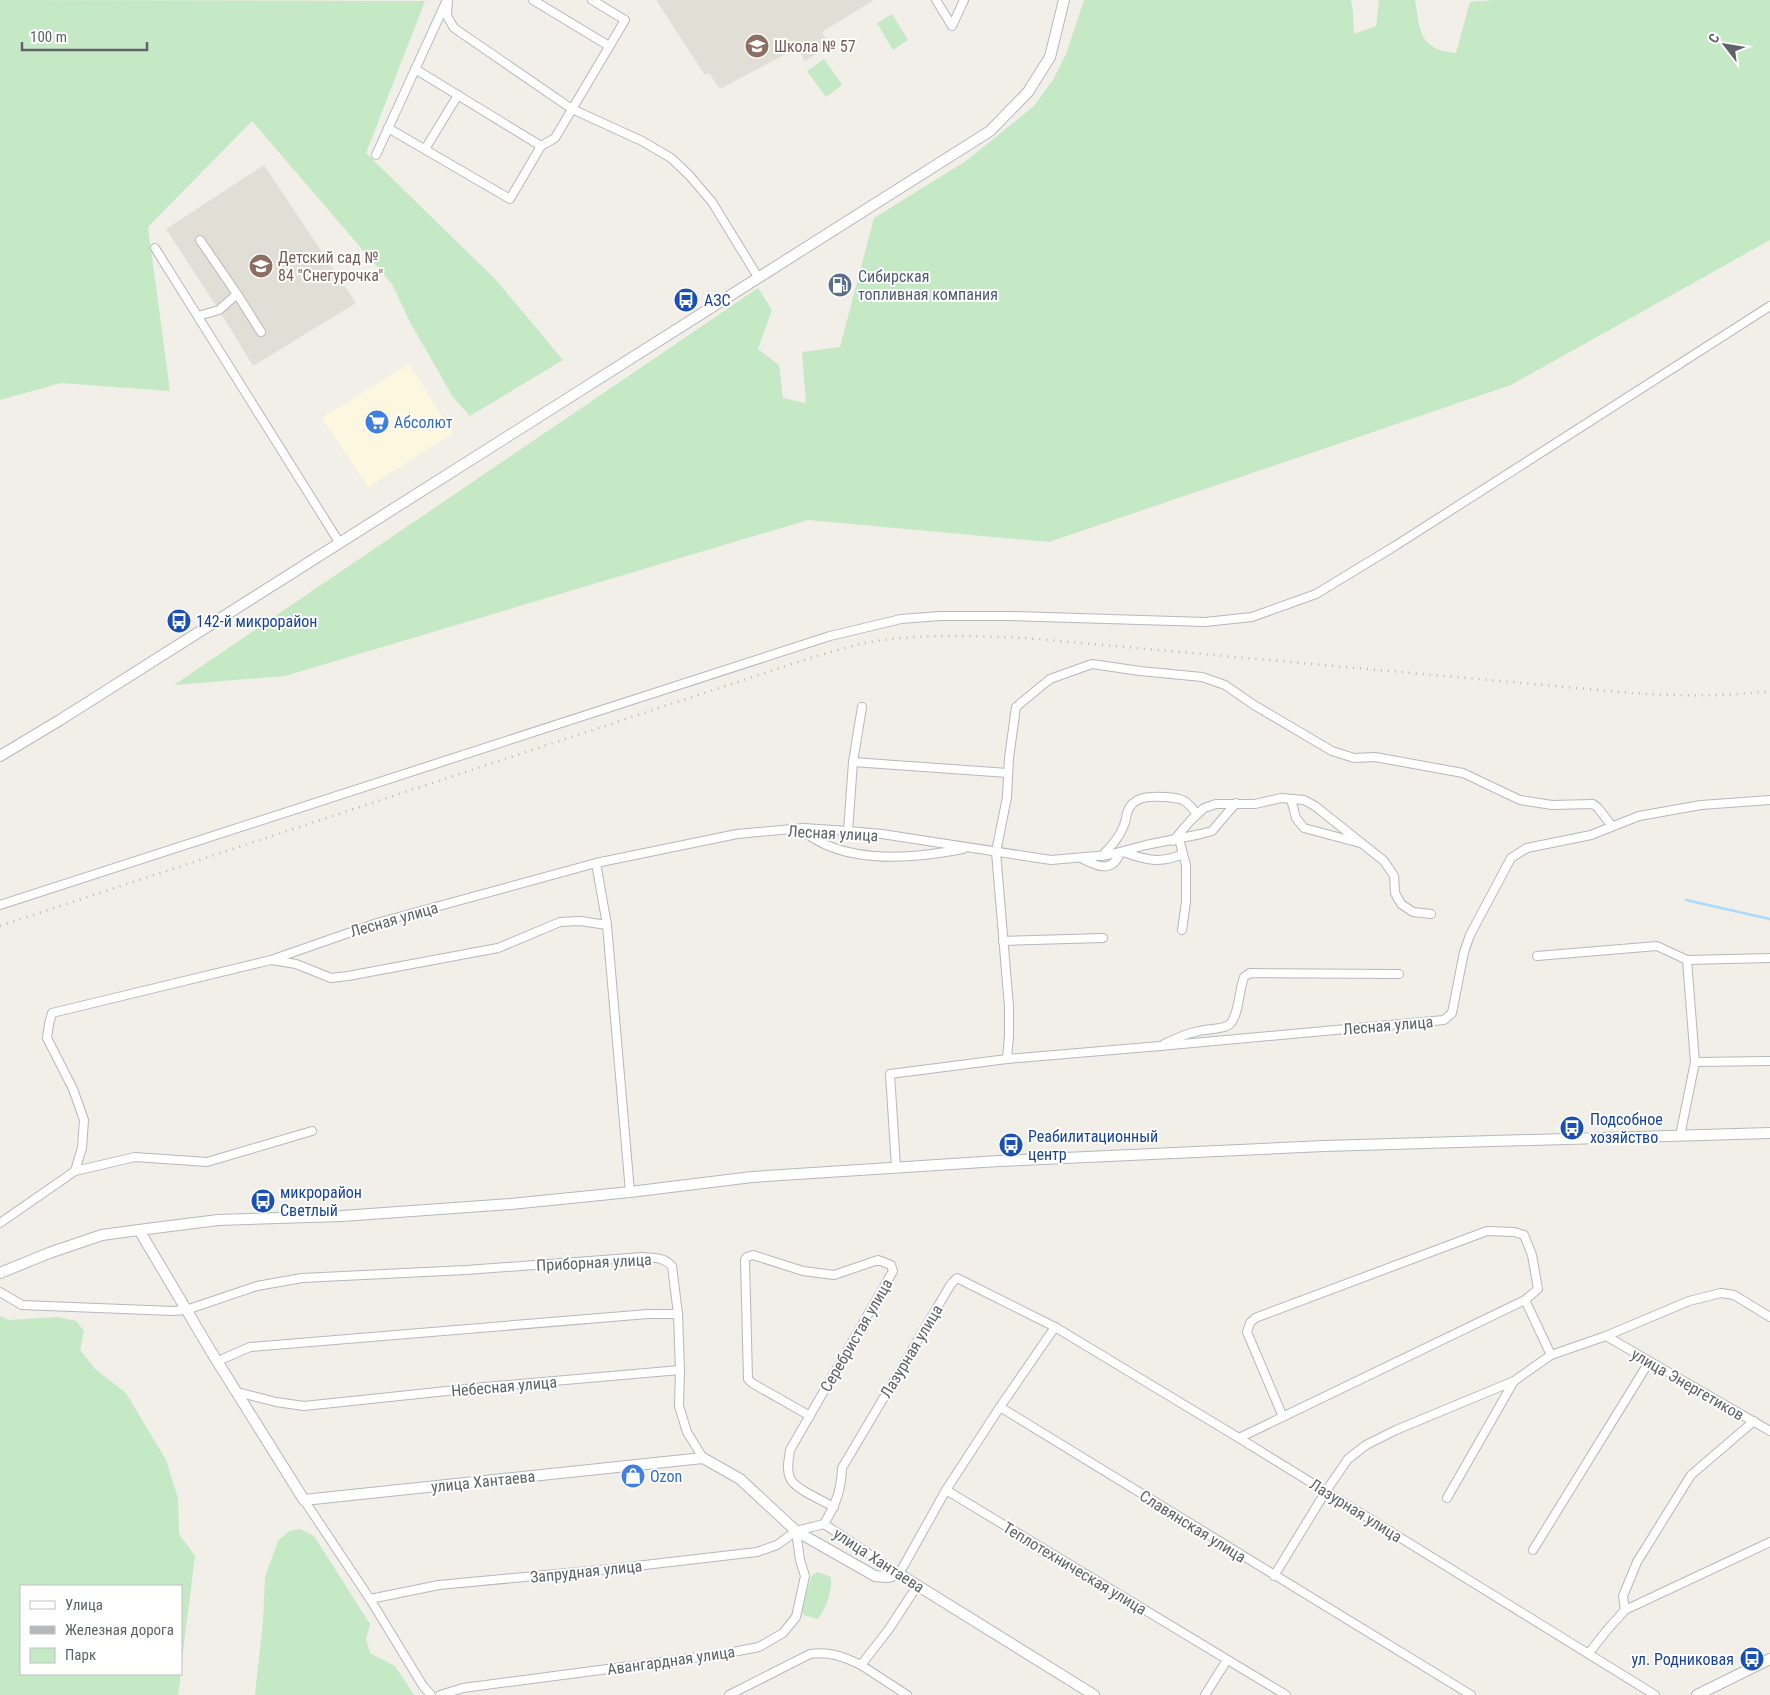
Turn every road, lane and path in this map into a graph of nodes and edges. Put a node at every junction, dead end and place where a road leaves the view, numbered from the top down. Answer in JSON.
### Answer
{"nodes":[{"id":1,"x":448,"y":0,"type":"edge"},
{"id":2,"x":533,"y":0,"type":"edge"},
{"id":3,"x":592,"y":0,"type":"edge"},
{"id":4,"x":936,"y":0,"type":"edge"},
{"id":5,"x":964,"y":0,"type":"edge"},
{"id":6,"x":1064,"y":0,"type":"edge"},
{"id":7,"x":609,"y":46,"type":"junction"},
{"id":8,"x":416,"y":69,"type":"junction"},
{"id":9,"x":458,"y":95,"type":"junction"},
{"id":10,"x":572,"y":109,"type":"junction"},
{"id":11,"x":388,"y":128,"type":"junction"},
{"id":12,"x":540,"y":146,"type":"junction"},
{"id":13,"x":425,"y":150,"type":"junction"},
{"id":14,"x":376,"y":155,"type":"dead end"},
{"id":15,"x":200,"y":240,"type":"dead end"},
{"id":16,"x":155,"y":248,"type":"dead end"},
{"id":17,"x":758,"y":276,"type":"junction"},
{"id":18,"x":237,"y":294,"type":"junction"},
{"id":19,"x":1770,"y":306,"type":"edge"},
{"id":20,"x":198,"y":316,"type":"junction"},
{"id":21,"x":261,"y":332,"type":"dead end"},
{"id":22,"x":339,"y":542,"type":"junction"},
{"id":23,"x":862,"y":707,"type":"dead end"},
{"id":24,"x":0,"y":756,"type":"edge"},
{"id":25,"x":853,"y":762,"type":"junction"},
{"id":26,"x":1008,"y":773,"type":"junction"},
{"id":27,"x":1291,"y":799,"type":"junction"},
{"id":28,"x":1770,"y":800,"type":"edge"},
{"id":29,"x":1236,"y":803,"type":"junction"},
{"id":30,"x":1197,"y":814,"type":"junction"},
{"id":31,"x":1612,"y":826,"type":"junction"},
{"id":32,"x":798,"y":829,"type":"junction"},
{"id":33,"x":848,"y":831,"type":"junction"},
{"id":34,"x":1176,"y":840,"type":"junction"},
{"id":35,"x":1362,"y":844,"type":"junction"},
{"id":36,"x":970,"y":848,"type":"junction"},
{"id":37,"x":996,"y":852,"type":"junction"},
{"id":38,"x":1121,"y":852,"type":"junction"},
{"id":39,"x":1183,"y":854,"type":"junction"},
{"id":40,"x":1102,"y":856,"type":"junction"},
{"id":41,"x":1080,"y":858,"type":"junction"},
{"id":42,"x":596,"y":863,"type":"junction"},
{"id":43,"x":0,"y":905,"type":"edge"},
{"id":44,"x":1431,"y":914,"type":"dead end"},
{"id":45,"x":606,"y":925,"type":"junction"},
{"id":46,"x":1182,"y":930,"type":"dead end"},
{"id":47,"x":1103,"y":938,"type":"dead end"},
{"id":48,"x":1003,"y":941,"type":"junction"},
{"id":49,"x":1537,"y":956,"type":"dead end"},
{"id":50,"x":1770,"y":958,"type":"edge"},
{"id":51,"x":271,"y":960,"type":"junction"},
{"id":52,"x":1687,"y":960,"type":"junction"},
{"id":53,"x":1399,"y":974,"type":"dead end"},
{"id":54,"x":1160,"y":1046,"type":"junction"},
{"id":55,"x":1007,"y":1058,"type":"junction"},
{"id":56,"x":1770,"y":1061,"type":"edge"},
{"id":57,"x":1695,"y":1062,"type":"junction"},
{"id":58,"x":312,"y":1131,"type":"dead end"},
{"id":59,"x":1770,"y":1133,"type":"edge"},
{"id":60,"x":1680,"y":1136,"type":"junction"},
{"id":61,"x":896,"y":1167,"type":"junction"},
{"id":62,"x":75,"y":1170,"type":"junction"},
{"id":63,"x":630,"y":1192,"type":"junction"},
{"id":64,"x":0,"y":1223,"type":"edge"},
{"id":65,"x":139,"y":1230,"type":"junction"},
{"id":66,"x":0,"y":1273,"type":"edge"},
{"id":67,"x":0,"y":1292,"type":"edge"},
{"id":68,"x":1525,"y":1300,"type":"junction"},
{"id":69,"x":186,"y":1310,"type":"junction"},
{"id":70,"x":678,"y":1314,"type":"junction"},
{"id":71,"x":1770,"y":1317,"type":"edge"},
{"id":72,"x":1055,"y":1327,"type":"junction"},
{"id":73,"x":1606,"y":1336,"type":"junction"},
{"id":74,"x":1551,"y":1355,"type":"junction"},
{"id":75,"x":218,"y":1361,"type":"junction"},
{"id":76,"x":1649,"y":1362,"type":"junction"},
{"id":77,"x":680,"y":1370,"type":"junction"},
{"id":78,"x":1514,"y":1381,"type":"junction"},
{"id":79,"x":237,"y":1392,"type":"junction"},
{"id":80,"x":1000,"y":1407,"type":"junction"},
{"id":81,"x":810,"y":1416,"type":"junction"},
{"id":82,"x":1283,"y":1417,"type":"junction"},
{"id":83,"x":1754,"y":1421,"type":"junction"},
{"id":84,"x":1770,"y":1431,"type":"edge"},
{"id":85,"x":1239,"y":1438,"type":"junction"},
{"id":86,"x":703,"y":1458,"type":"junction"},
{"id":87,"x":946,"y":1490,"type":"junction"},
{"id":88,"x":1326,"y":1491,"type":"junction"},
{"id":89,"x":1447,"y":1498,"type":"dead end"},
{"id":90,"x":304,"y":1500,"type":"junction"},
{"id":91,"x":834,"y":1507,"type":"junction"},
{"id":92,"x":824,"y":1524,"type":"junction"},
{"id":93,"x":796,"y":1531,"type":"junction"},
{"id":94,"x":1770,"y":1542,"type":"edge"},
{"id":95,"x":1533,"y":1550,"type":"dead end"},
{"id":96,"x":899,"y":1574,"type":"junction"},
{"id":97,"x":1274,"y":1576,"type":"junction"},
{"id":98,"x":917,"y":1586,"type":"junction"},
{"id":99,"x":370,"y":1598,"type":"junction"},
{"id":100,"x":1626,"y":1610,"type":"junction"},
{"id":101,"x":1589,"y":1653,"type":"junction"},
{"id":102,"x":1770,"y":1659,"type":"edge"},
{"id":103,"x":1227,"y":1660,"type":"junction"},
{"id":104,"x":861,"y":1665,"type":"junction"},
{"id":105,"x":444,"y":1694,"type":"edge"},
{"id":106,"x":432,"y":1695,"type":"edge"},
{"id":107,"x":729,"y":1695,"type":"edge"},
{"id":108,"x":907,"y":1695,"type":"edge"},
{"id":109,"x":1094,"y":1695,"type":"edge"},
{"id":110,"x":1205,"y":1695,"type":"edge"},
{"id":111,"x":1286,"y":1695,"type":"edge"},
{"id":112,"x":1470,"y":1695,"type":"edge"},
{"id":113,"x":1656,"y":1695,"type":"edge"},
{"id":114,"x":1697,"y":1695,"type":"edge"}],
"edges":[{"from":1,"to":8,"type":"street"},
{"from":1,"to":10,"type":"street"},
{"from":2,"to":7,"type":"street"},
{"from":3,"to":7,"type":"street"},
{"from":4,"to":5,"type":"street"},
{"from":6,"to":17,"type":"street"},
{"from":7,"to":10,"type":"street"},
{"from":8,"to":9,"type":"street"},
{"from":8,"to":11,"type":"street"},
{"from":9,"to":12,"type":"street"},
{"from":9,"to":13,"type":"street"},
{"from":10,"to":12,"type":"street"},
{"from":10,"to":17,"type":"street"},
{"from":11,"to":13,"type":"street"},
{"from":11,"to":14,"type":"street"},
{"from":12,"to":13,"type":"street"},
{"from":15,"to":18,"type":"street"},
{"from":16,"to":20,"type":"street"},
{"from":17,"to":22,"type":"street"},
{"from":18,"to":20,"type":"street"},
{"from":18,"to":21,"type":"street"},
{"from":19,"to":43,"type":"street"},
{"from":20,"to":22,"type":"street"},
{"from":22,"to":24,"type":"street"},
{"from":23,"to":25,"type":"street"},
{"from":25,"to":26,"type":"street"},
{"from":25,"to":33,"type":"street"},
{"from":26,"to":31,"type":"street"},
{"from":26,"to":37,"type":"street"},
{"from":27,"to":29,"type":"street"},
{"from":27,"to":35,"type":"street"},
{"from":27,"to":35,"type":"street"},
{"from":28,"to":31,"type":"street","name":"Лесная улица"},
{"from":29,"to":30,"type":"street"},
{"from":29,"to":34,"type":"street","name":"Лесная улица"},
{"from":30,"to":34,"type":"street"},
{"from":30,"to":40,"type":"street"},
{"from":31,"to":54,"type":"street","name":"Лесная улица"},
{"from":32,"to":33,"type":"street","name":"Лесная улица"},
{"from":32,"to":36,"type":"street"},
{"from":32,"to":42,"type":"street","name":"Лесная улица"},
{"from":33,"to":36,"type":"street","name":"Лесная улица"},
{"from":34,"to":38,"type":"street","name":"Лесная улица"},
{"from":34,"to":39,"type":"street"},
{"from":35,"to":44,"type":"street"},
{"from":36,"to":37,"type":"street","name":"Лесная улица"},
{"from":37,"to":41,"type":"street","name":"Лесная улица"},
{"from":37,"to":48,"type":"street"},
{"from":38,"to":39,"type":"street"},
{"from":38,"to":40,"type":"street","name":"Лесная улица"},
{"from":38,"to":41,"type":"street"},
{"from":39,"to":46,"type":"street"},
{"from":40,"to":41,"type":"street","name":"Лесная улица"},
{"from":42,"to":45,"type":"street"},
{"from":42,"to":51,"type":"street","name":"Лесная улица"},
{"from":45,"to":51,"type":"street"},
{"from":45,"to":63,"type":"street"},
{"from":47,"to":48,"type":"street"},
{"from":48,"to":55,"type":"street"},
{"from":49,"to":52,"type":"street"},
{"from":50,"to":52,"type":"street"},
{"from":51,"to":62,"type":"street","name":"Лесная улица"},
{"from":52,"to":57,"type":"street"},
{"from":53,"to":54,"type":"street"},
{"from":54,"to":55,"type":"street","name":"Лесная улица"},
{"from":55,"to":61,"type":"street","name":"Лесная улица"},
{"from":56,"to":57,"type":"street"},
{"from":57,"to":60,"type":"street"},
{"from":58,"to":62,"type":"street"},
{"from":59,"to":60,"type":"street"},
{"from":60,"to":61,"type":"street"},
{"from":61,"to":63,"type":"street"},
{"from":62,"to":64,"type":"street"},
{"from":63,"to":65,"type":"street"},
{"from":65,"to":66,"type":"street"},
{"from":65,"to":69,"type":"street"},
{"from":67,"to":69,"type":"street"},
{"from":68,"to":74,"type":"street"},
{"from":68,"to":82,"type":"street"},
{"from":68,"to":82,"type":"street"},
{"from":69,"to":70,"type":"street","name":"Приборная улица"},
{"from":69,"to":75,"type":"street"},
{"from":70,"to":75,"type":"street"},
{"from":70,"to":77,"type":"street"},
{"from":71,"to":73,"type":"street"},
{"from":72,"to":80,"type":"street"},
{"from":72,"to":85,"type":"street","name":"Лазурная улица"},
{"from":72,"to":91,"type":"street","name":"Лазурная улица"},
{"from":73,"to":74,"type":"street"},
{"from":73,"to":76,"type":"street","name":"улица Энергетиков"},
{"from":74,"to":78,"type":"street"},
{"from":75,"to":79,"type":"street"},
{"from":76,"to":83,"type":"street","name":"улица Энергетиков"},
{"from":76,"to":95,"type":"street"},
{"from":77,"to":79,"type":"street","name":"Небесная улица"},
{"from":77,"to":86,"type":"street"},
{"from":78,"to":88,"type":"street"},
{"from":78,"to":89,"type":"street"},
{"from":79,"to":90,"type":"street"},
{"from":80,"to":87,"type":"street"},
{"from":80,"to":97,"type":"street","name":"Славянская улица"},
{"from":81,"to":81,"type":"street","name":"Серебристая улица"},
{"from":81,"to":91,"type":"street","name":"Серебристая улица"},
{"from":82,"to":85,"type":"street"},
{"from":83,"to":84,"type":"street","name":"улица Энергетиков"},
{"from":83,"to":100,"type":"street"},
{"from":85,"to":88,"type":"street","name":"Лазурная улица"},
{"from":86,"to":90,"type":"street","name":"улица Хантаева"},
{"from":86,"to":93,"type":"street"},
{"from":87,"to":96,"type":"street"},
{"from":87,"to":103,"type":"street","name":"Теплотехническая улица"},
{"from":88,"to":97,"type":"street"},
{"from":88,"to":101,"type":"street","name":"Лазурная улица"},
{"from":90,"to":99,"type":"street"},
{"from":91,"to":92,"type":"street","name":"Лазурная улица"},
{"from":92,"to":93,"type":"street","name":"улица Хантаева"},
{"from":92,"to":96,"type":"street","name":"улица Хантаева"},
{"from":93,"to":96,"type":"street"},
{"from":93,"to":99,"type":"street","name":"Запрудная улица"},
{"from":93,"to":105,"type":"street","name":"Авангардная улица"},
{"from":94,"to":100,"type":"street"},
{"from":96,"to":98,"type":"street","name":"улица Хантаева"},
{"from":97,"to":112,"type":"street","name":"Славянская улица"},
{"from":98,"to":104,"type":"street"},
{"from":98,"to":109,"type":"street","name":"улица Хантаева"},
{"from":99,"to":106,"type":"street"},
{"from":100,"to":101,"type":"street"},
{"from":101,"to":113,"type":"street","name":"Лазурная улица"},
{"from":102,"to":114,"type":"street"},
{"from":103,"to":110,"type":"street"},
{"from":103,"to":111,"type":"street","name":"Теплотехническая улица"},
{"from":104,"to":107,"type":"street"},
{"from":104,"to":108,"type":"street"}]}
